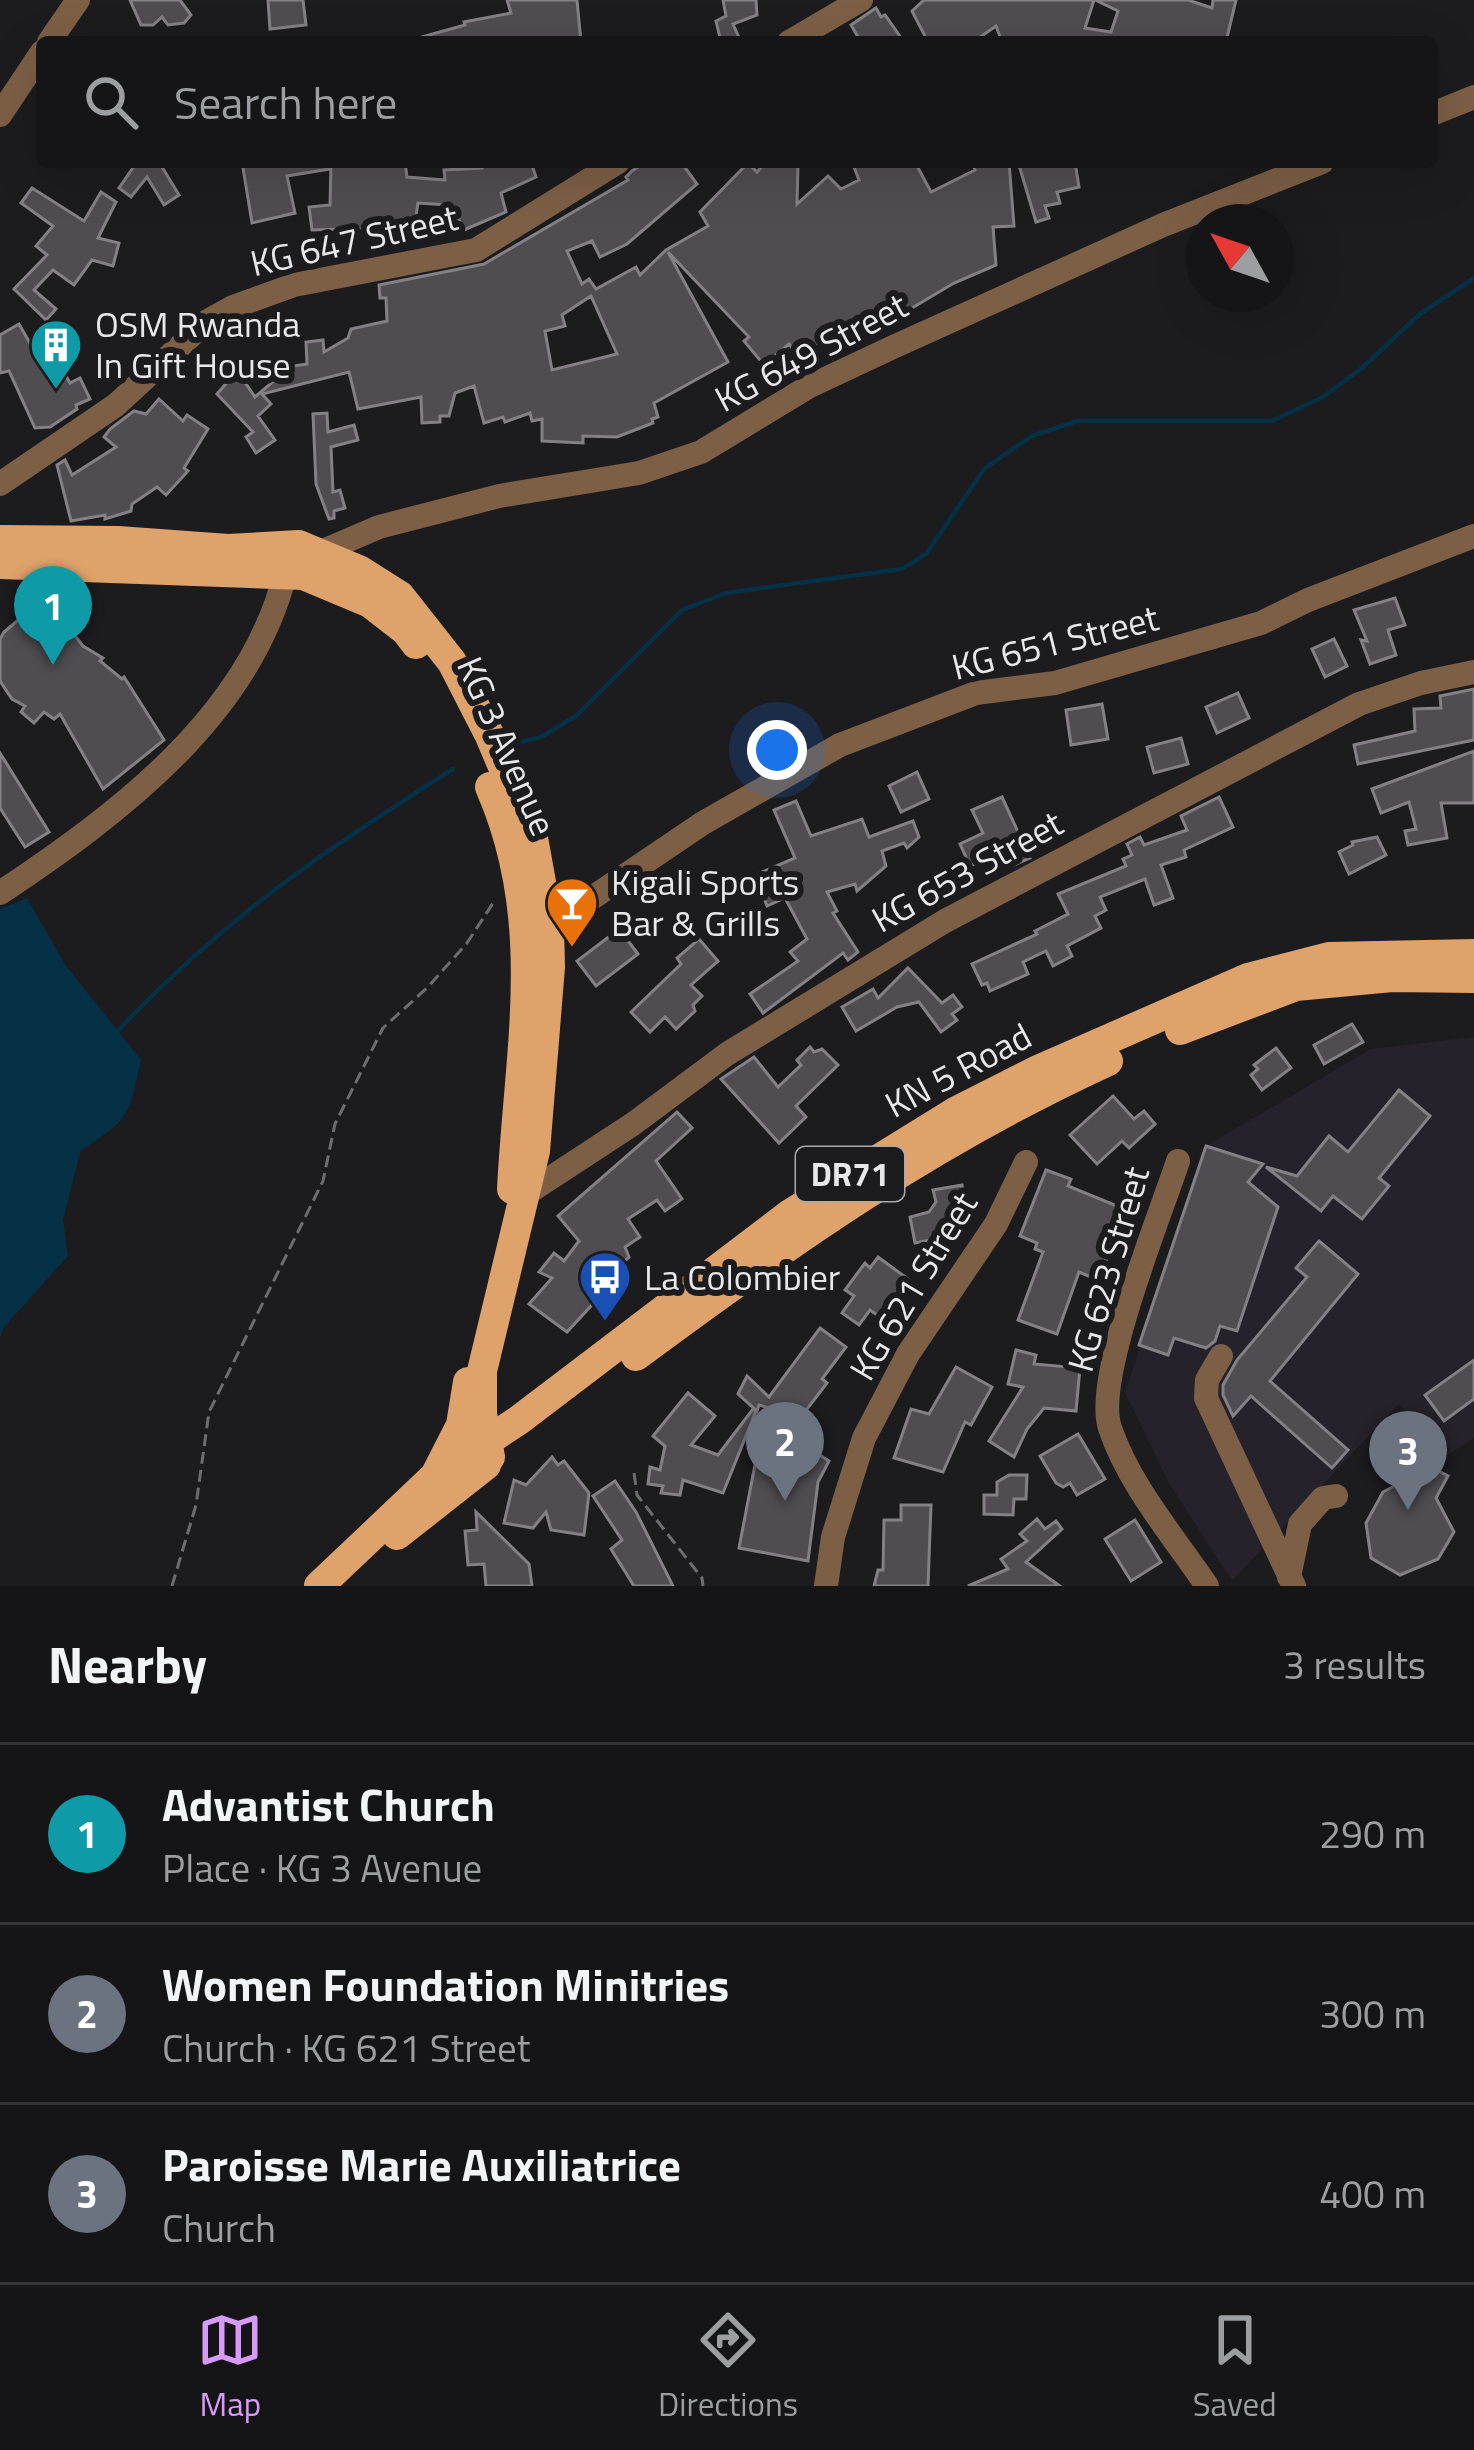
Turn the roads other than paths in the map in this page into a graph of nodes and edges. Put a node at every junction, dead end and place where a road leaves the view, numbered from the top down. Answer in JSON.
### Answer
{"nodes":[{"id":1,"x":78,"y":0,"type":"edge"},
{"id":2,"x":861,"y":0,"type":"edge"},
{"id":3,"x":53,"y":36,"type":"edge"},
{"id":4,"x":798,"y":36,"type":"edge"},
{"id":5,"x":36,"y":61,"type":"edge"},
{"id":6,"x":1474,"y":97,"type":"edge"},
{"id":7,"x":1438,"y":112,"type":"edge"},
{"id":8,"x":0,"y":116,"type":"edge"},
{"id":9,"x":608,"y":168,"type":"edge"},
{"id":10,"x":1307,"y":168,"type":"edge"},
{"id":11,"x":0,"y":484,"type":"edge"},
{"id":12,"x":1474,"y":536,"type":"edge"},
{"id":13,"x":0,"y":540,"type":"edge"},
{"id":14,"x":316,"y":554,"type":"junction"},
{"id":15,"x":0,"y":564,"type":"edge"},
{"id":16,"x":285,"y":574,"type":"junction"},
{"id":17,"x":1474,"y":672,"type":"edge"},
{"id":18,"x":0,"y":893,"type":"edge"},
{"id":19,"x":549,"y":927,"type":"junction"},
{"id":20,"x":1474,"y":954,"type":"edge"},
{"id":21,"x":1474,"y":978,"type":"edge"},
{"id":22,"x":1178,"y":1161,"type":"dead end"},
{"id":23,"x":1025,"y":1162,"type":"dead end"},
{"id":24,"x":526,"y":1194,"type":"junction"},
{"id":25,"x":1221,"y":1356,"type":"dead end"},
{"id":26,"x":483,"y":1398,"type":"junction"},
{"id":27,"x":519,"y":1420,"type":"junction"},
{"id":28,"x":486,"y":1458,"type":"junction"},
{"id":29,"x":434,"y":1476,"type":"junction"},
{"id":30,"x":1336,"y":1496,"type":"dead end"},
{"id":31,"x":1291,"y":1582,"type":"edge"},
{"id":32,"x":319,"y":1586,"type":"edge"},
{"id":33,"x":346,"y":1586,"type":"edge"},
{"id":34,"x":826,"y":1586,"type":"edge"},
{"id":35,"x":1207,"y":1586,"type":"edge"}],
"edges":[{"from":1,"to":3,"type":"street"},
{"from":2,"to":4,"type":"street"},
{"from":5,"to":8,"type":"street"},
{"from":6,"to":7,"type":"street"},
{"from":9,"to":11,"type":"street","name":"KG 647 Street"},
{"from":10,"to":14,"type":"street","name":"KG 649 Street"},
{"from":12,"to":19,"type":"street","name":"KG 651 Street"},
{"from":13,"to":14,"type":"main road","name":"KG 3 Avenue"},
{"from":14,"to":19,"type":"main road","name":"KG 3 Avenue"},
{"from":15,"to":16,"type":"main road","name":"KG 3 Avenue"},
{"from":16,"to":18,"type":"street"},
{"from":16,"to":29,"type":"main road","name":"KG 3 Avenue"},
{"from":17,"to":24,"type":"street","name":"KG 653 Street"},
{"from":19,"to":24,"type":"main road","name":"KG 3 Avenue"},
{"from":20,"to":27,"type":"main road","name":"KN 5 Road","number":"DR71"},
{"from":21,"to":28,"type":"main road","name":"KN 5 Road","number":"DR71"},
{"from":22,"to":35,"type":"street","name":"KG 623 Street"},
{"from":23,"to":34,"type":"street","name":"KG 621 Street"},
{"from":24,"to":26,"type":"main road","name":"KG 3 Avenue"},
{"from":25,"to":31,"type":"street"},
{"from":26,"to":27,"type":"main road"},
{"from":26,"to":28,"type":"main road","name":"KG 3 Avenue"},
{"from":27,"to":28,"type":"main road","name":"KN 5 Road","number":"DR71"},
{"from":28,"to":29,"type":"main road"},
{"from":28,"to":33,"type":"main road","name":"KN 5 Road","number":"DR71"},
{"from":29,"to":32,"type":"main road"},
{"from":30,"to":31,"type":"street"}]}
